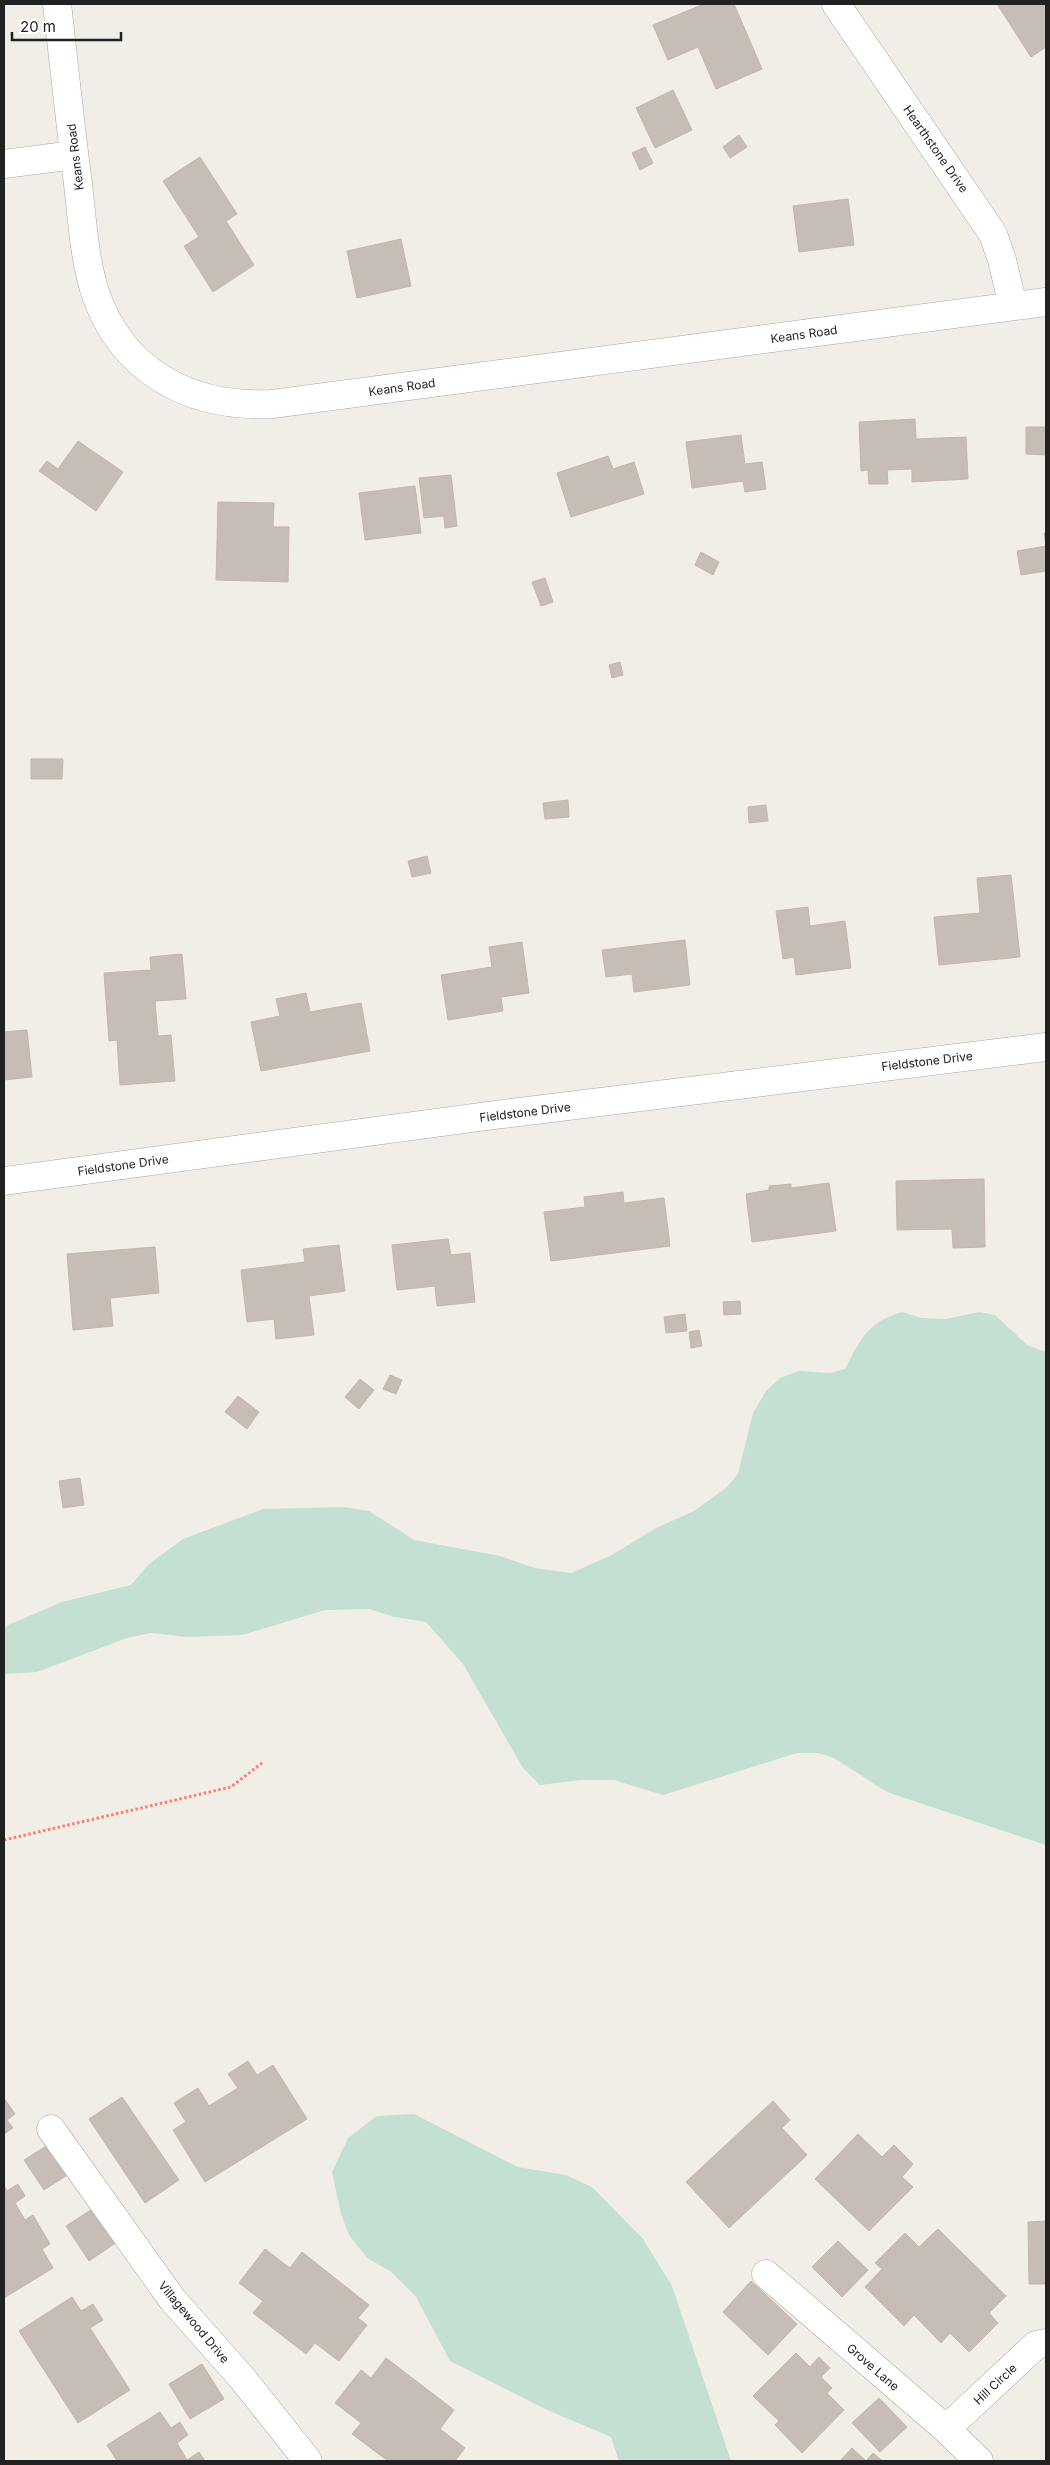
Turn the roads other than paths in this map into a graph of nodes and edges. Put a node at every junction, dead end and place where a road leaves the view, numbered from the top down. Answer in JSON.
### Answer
{"nodes":[{"id":1,"x":57,"y":4,"type":"edge"},
{"id":2,"x":836,"y":4,"type":"edge"},
{"id":3,"x":74,"y":155,"type":"junction"},
{"id":4,"x":4,"y":164,"type":"edge"},
{"id":5,"x":1046,"y":302,"type":"edge"},
{"id":6,"x":1013,"y":306,"type":"junction"},
{"id":7,"x":1046,"y":1047,"type":"edge"},
{"id":8,"x":4,"y":1181,"type":"edge"},
{"id":9,"x":51,"y":2129,"type":"dead end"},
{"id":10,"x":766,"y":2274,"type":"dead end"},
{"id":11,"x":1046,"y":2343,"type":"edge"},
{"id":12,"x":946,"y":2429,"type":"junction"},
{"id":13,"x":308,"y":2461,"type":"edge"},
{"id":14,"x":979,"y":2461,"type":"edge"}],
"edges":[{"from":1,"to":3,"type":"street","name":"Keans Road"},
{"from":2,"to":6,"type":"street","name":"Hearthstone Drive"},
{"from":3,"to":4,"type":"street"},
{"from":3,"to":6,"type":"street","name":"Keans Road"},
{"from":5,"to":6,"type":"street","name":"Keans Road"},
{"from":7,"to":8,"type":"street","name":"Fieldstone Drive"},
{"from":9,"to":13,"type":"street","name":"Villagewood Drive"},
{"from":10,"to":12,"type":"street","name":"Grove Lane"},
{"from":11,"to":12,"type":"street","name":"Hill Circle"},
{"from":12,"to":14,"type":"street","name":"Grove Lane"}]}
